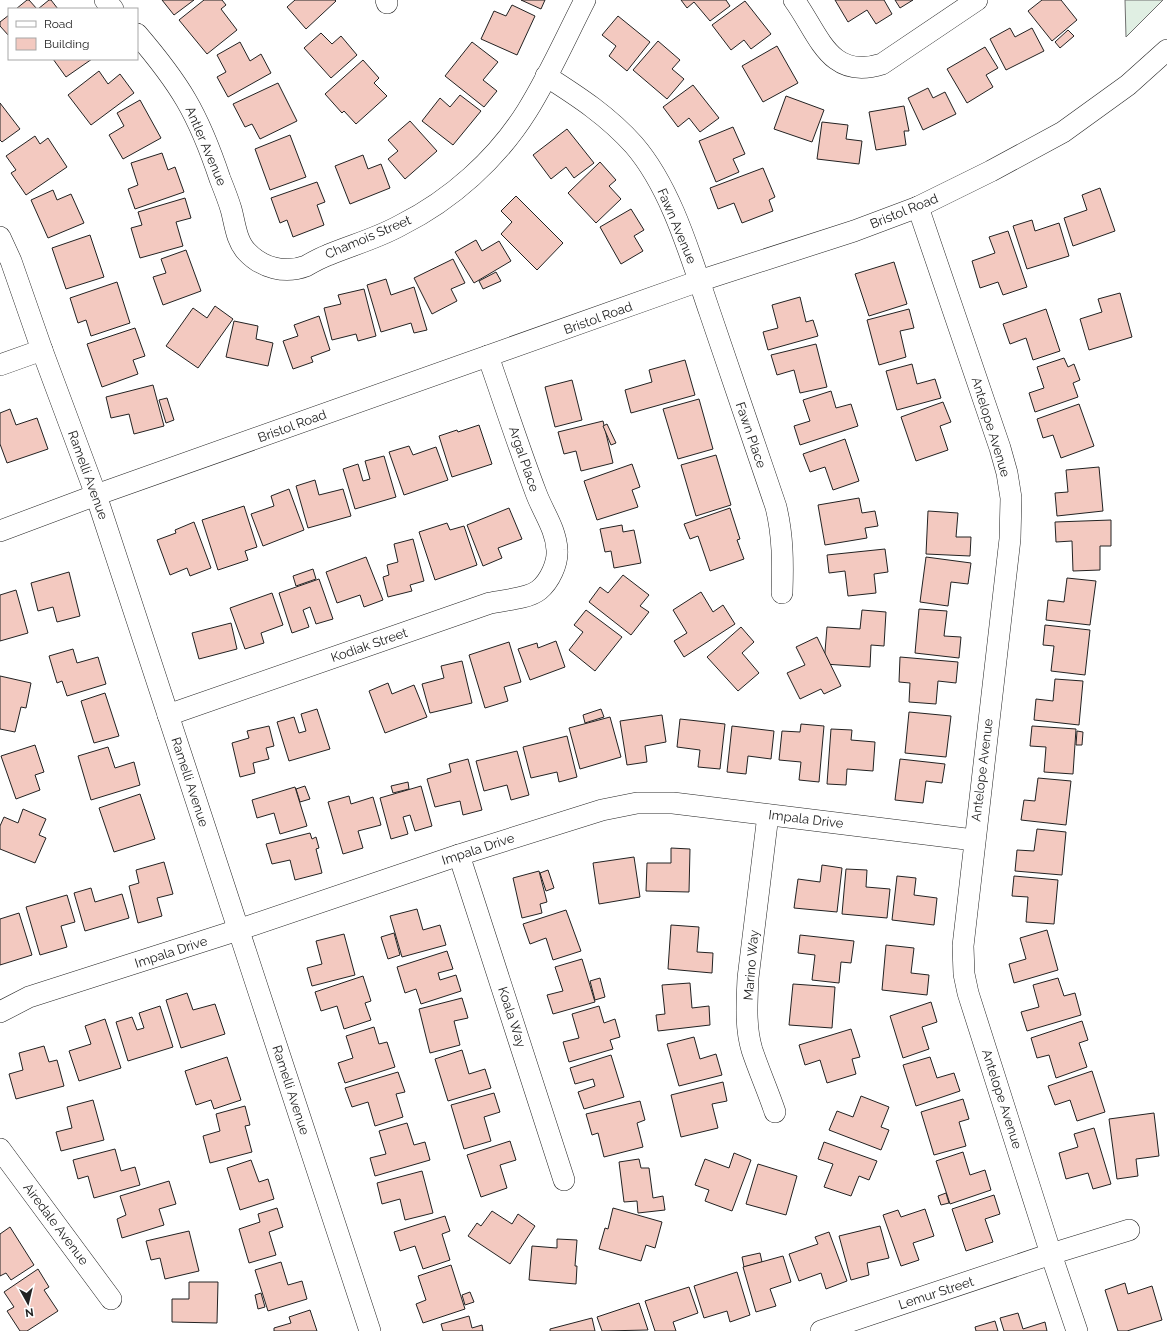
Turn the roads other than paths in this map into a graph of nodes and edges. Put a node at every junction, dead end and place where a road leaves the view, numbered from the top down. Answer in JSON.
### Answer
{"nodes":[{"id":1,"x":105,"y":0,"type":"edge"},
{"id":2,"x":585,"y":0,"type":"edge"},
{"id":3,"x":794,"y":0,"type":"edge"},
{"id":4,"x":977,"y":0,"type":"edge"},
{"id":5,"x":113,"y":8,"type":"edge"},
{"id":6,"x":138,"y":35,"type":"edge"},
{"id":7,"x":1167,"y":50,"type":"edge"},
{"id":8,"x":546,"y":76,"type":"junction"},
{"id":9,"x":918,"y":208,"type":"junction"},
{"id":10,"x":0,"y":237,"type":"edge"},
{"id":11,"x":260,"y":263,"type":"joint"},
{"id":12,"x":699,"y":282,"type":"junction"},
{"id":13,"x":42,"y":350,"type":"junction"},
{"id":14,"x":488,"y":356,"type":"junction"},
{"id":15,"x":0,"y":365,"type":"edge"},
{"id":16,"x":96,"y":495,"type":"junction"},
{"id":17,"x":0,"y":531,"type":"edge"},
{"id":18,"x":555,"y":562,"type":"joint"},
{"id":19,"x":782,"y":593,"type":"dead end"},
{"id":20,"x":168,"y":715,"type":"junction"},
{"id":21,"x":768,"y":815,"type":"junction"},
{"id":22,"x":974,"y":840,"type":"junction"},
{"id":23,"x":459,"y":855,"type":"junction"},
{"id":24,"x":238,"y":930,"type":"junction"},
{"id":25,"x":0,"y":1012,"type":"edge"},
{"id":26,"x":775,"y":1112,"type":"dead end"},
{"id":27,"x":0,"y":1149,"type":"edge"},
{"id":28,"x":564,"y":1180,"type":"dead end"},
{"id":29,"x":1129,"y":1230,"type":"dead end"},
{"id":30,"x":1051,"y":1254,"type":"junction"},
{"id":31,"x":111,"y":1299,"type":"dead end"},
{"id":32,"x":370,"y":1331,"type":"edge"},
{"id":33,"x":821,"y":1331,"type":"edge"},
{"id":34,"x":1077,"y":1331,"type":"edge"}],
"edges":[{"from":1,"to":5,"type":"street"},
{"from":2,"to":8,"type":"street","name":"Chamois Street"},
{"from":3,"to":4,"type":"street"},
{"from":6,"to":11,"type":"street","name":"Antler Avenue"},
{"from":7,"to":9,"type":"street","name":"Bristol Road"},
{"from":8,"to":11,"type":"street","name":"Chamois Street"},
{"from":8,"to":12,"type":"street","name":"Fawn Avenue"},
{"from":9,"to":12,"type":"street","name":"Bristol Road"},
{"from":9,"to":22,"type":"street","name":"Antelope Avenue"},
{"from":10,"to":13,"type":"street","name":"Ramelli Avenue"},
{"from":12,"to":14,"type":"street","name":"Bristol Road"},
{"from":12,"to":19,"type":"street","name":"Fawn Place"},
{"from":13,"to":15,"type":"street"},
{"from":13,"to":16,"type":"street","name":"Ramelli Avenue"},
{"from":14,"to":16,"type":"street","name":"Bristol Road"},
{"from":14,"to":18,"type":"street","name":"Argal Place"},
{"from":16,"to":17,"type":"street","name":"Bristol Road"},
{"from":16,"to":20,"type":"street","name":"Ramelli Avenue"},
{"from":18,"to":20,"type":"street","name":"Kodiak Street"},
{"from":20,"to":24,"type":"street","name":"Ramelli Avenue"},
{"from":21,"to":22,"type":"street","name":"Impala Drive"},
{"from":21,"to":23,"type":"street","name":"Impala Drive"},
{"from":21,"to":26,"type":"street","name":"Marino Way"},
{"from":22,"to":30,"type":"street","name":"Antelope Avenue"},
{"from":23,"to":24,"type":"street","name":"Impala Drive"},
{"from":23,"to":28,"type":"street","name":"Koala Way"},
{"from":24,"to":25,"type":"street","name":"Impala Drive"},
{"from":24,"to":32,"type":"street","name":"Ramelli Avenue"},
{"from":27,"to":31,"type":"street","name":"Airedale Avenue"},
{"from":29,"to":30,"type":"street","name":"Lemur Street"},
{"from":30,"to":33,"type":"street","name":"Lemur Street"},
{"from":30,"to":34,"type":"street","name":"Antelope Avenue"}]}
